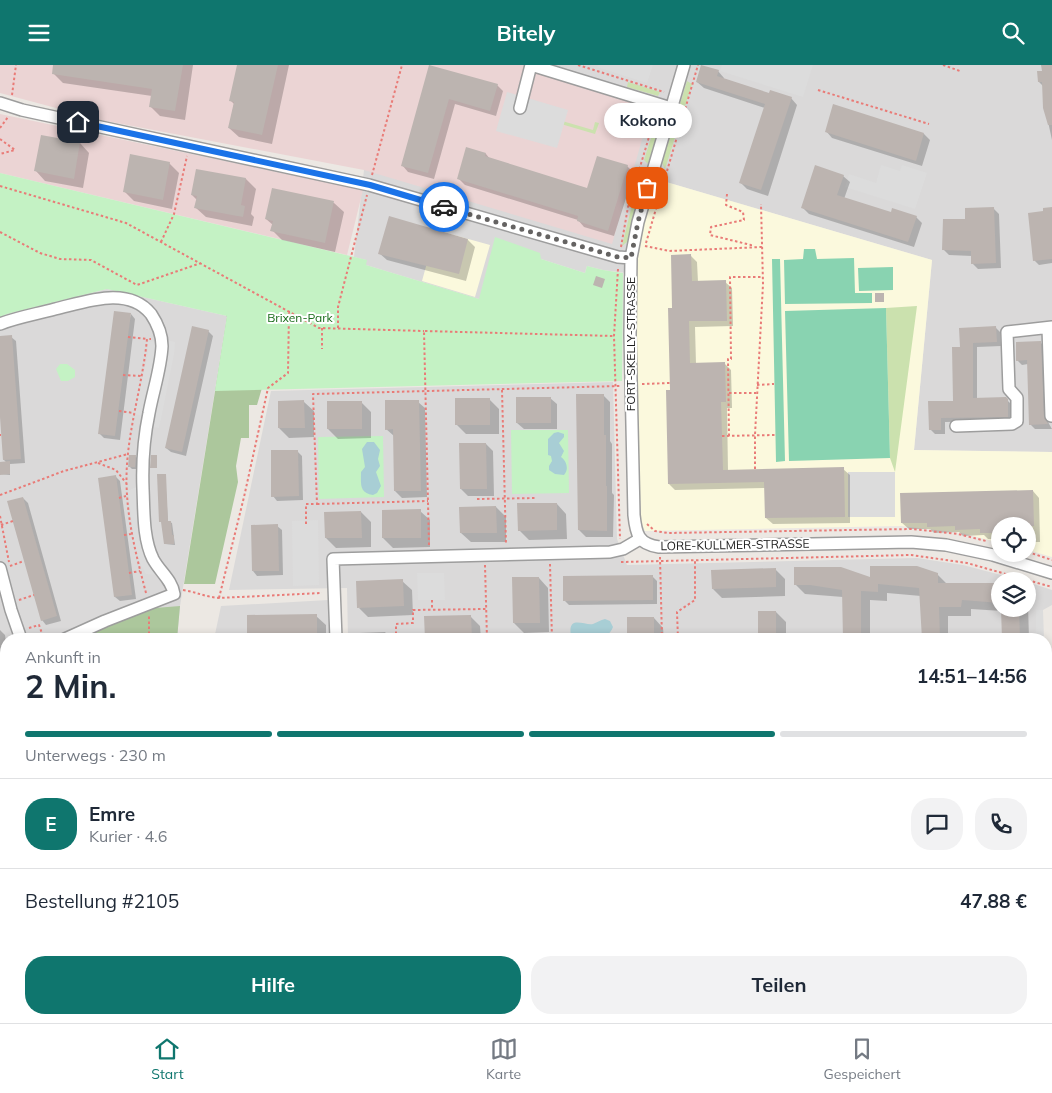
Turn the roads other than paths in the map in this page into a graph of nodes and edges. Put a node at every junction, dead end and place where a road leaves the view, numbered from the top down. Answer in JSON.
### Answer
{"nodes":[{"id":1,"x":531,"y":65,"type":"edge"},
{"id":2,"x":684,"y":65,"type":"edge"},
{"id":3,"x":5,"y":105,"type":"edge"},
{"id":4,"x":520,"y":108,"type":"dead end"},
{"id":5,"x":671,"y":108,"type":"junction"},
{"id":6,"x":631,"y":258,"type":"junction"},
{"id":7,"x":0,"y":324,"type":"edge"},
{"id":8,"x":1050,"y":327,"type":"edge"},
{"id":9,"x":1051,"y":416,"type":"edge"},
{"id":10,"x":956,"y":426,"type":"dead end"},
{"id":11,"x":640,"y":539,"type":"junction"},
{"id":12,"x":5,"y":567,"type":"edge"},
{"id":13,"x":1052,"y":573,"type":"edge"},
{"id":14,"x":19,"y":633,"type":"edge"},
{"id":15,"x":78,"y":633,"type":"edge"},
{"id":16,"x":336,"y":633,"type":"edge"}],
"edges":[{"from":1,"to":4,"type":"street"},
{"from":1,"to":5,"type":"street"},
{"from":2,"to":5,"type":"street","name":"FORT-SKELLY-STRASSE"},
{"from":3,"to":6,"type":"street"},
{"from":5,"to":6,"type":"street","name":"FORT-SKELLY-STRASSE"},
{"from":6,"to":11,"type":"street","name":"FORT-SKELLY-STRASSE"},
{"from":7,"to":15,"type":"street"},
{"from":8,"to":9,"type":"street"},
{"from":8,"to":10,"type":"street"},
{"from":11,"to":13,"type":"street","name":"LORE-KULLMER-STRASSE"},
{"from":11,"to":16,"type":"street"},
{"from":12,"to":14,"type":"street"}]}
